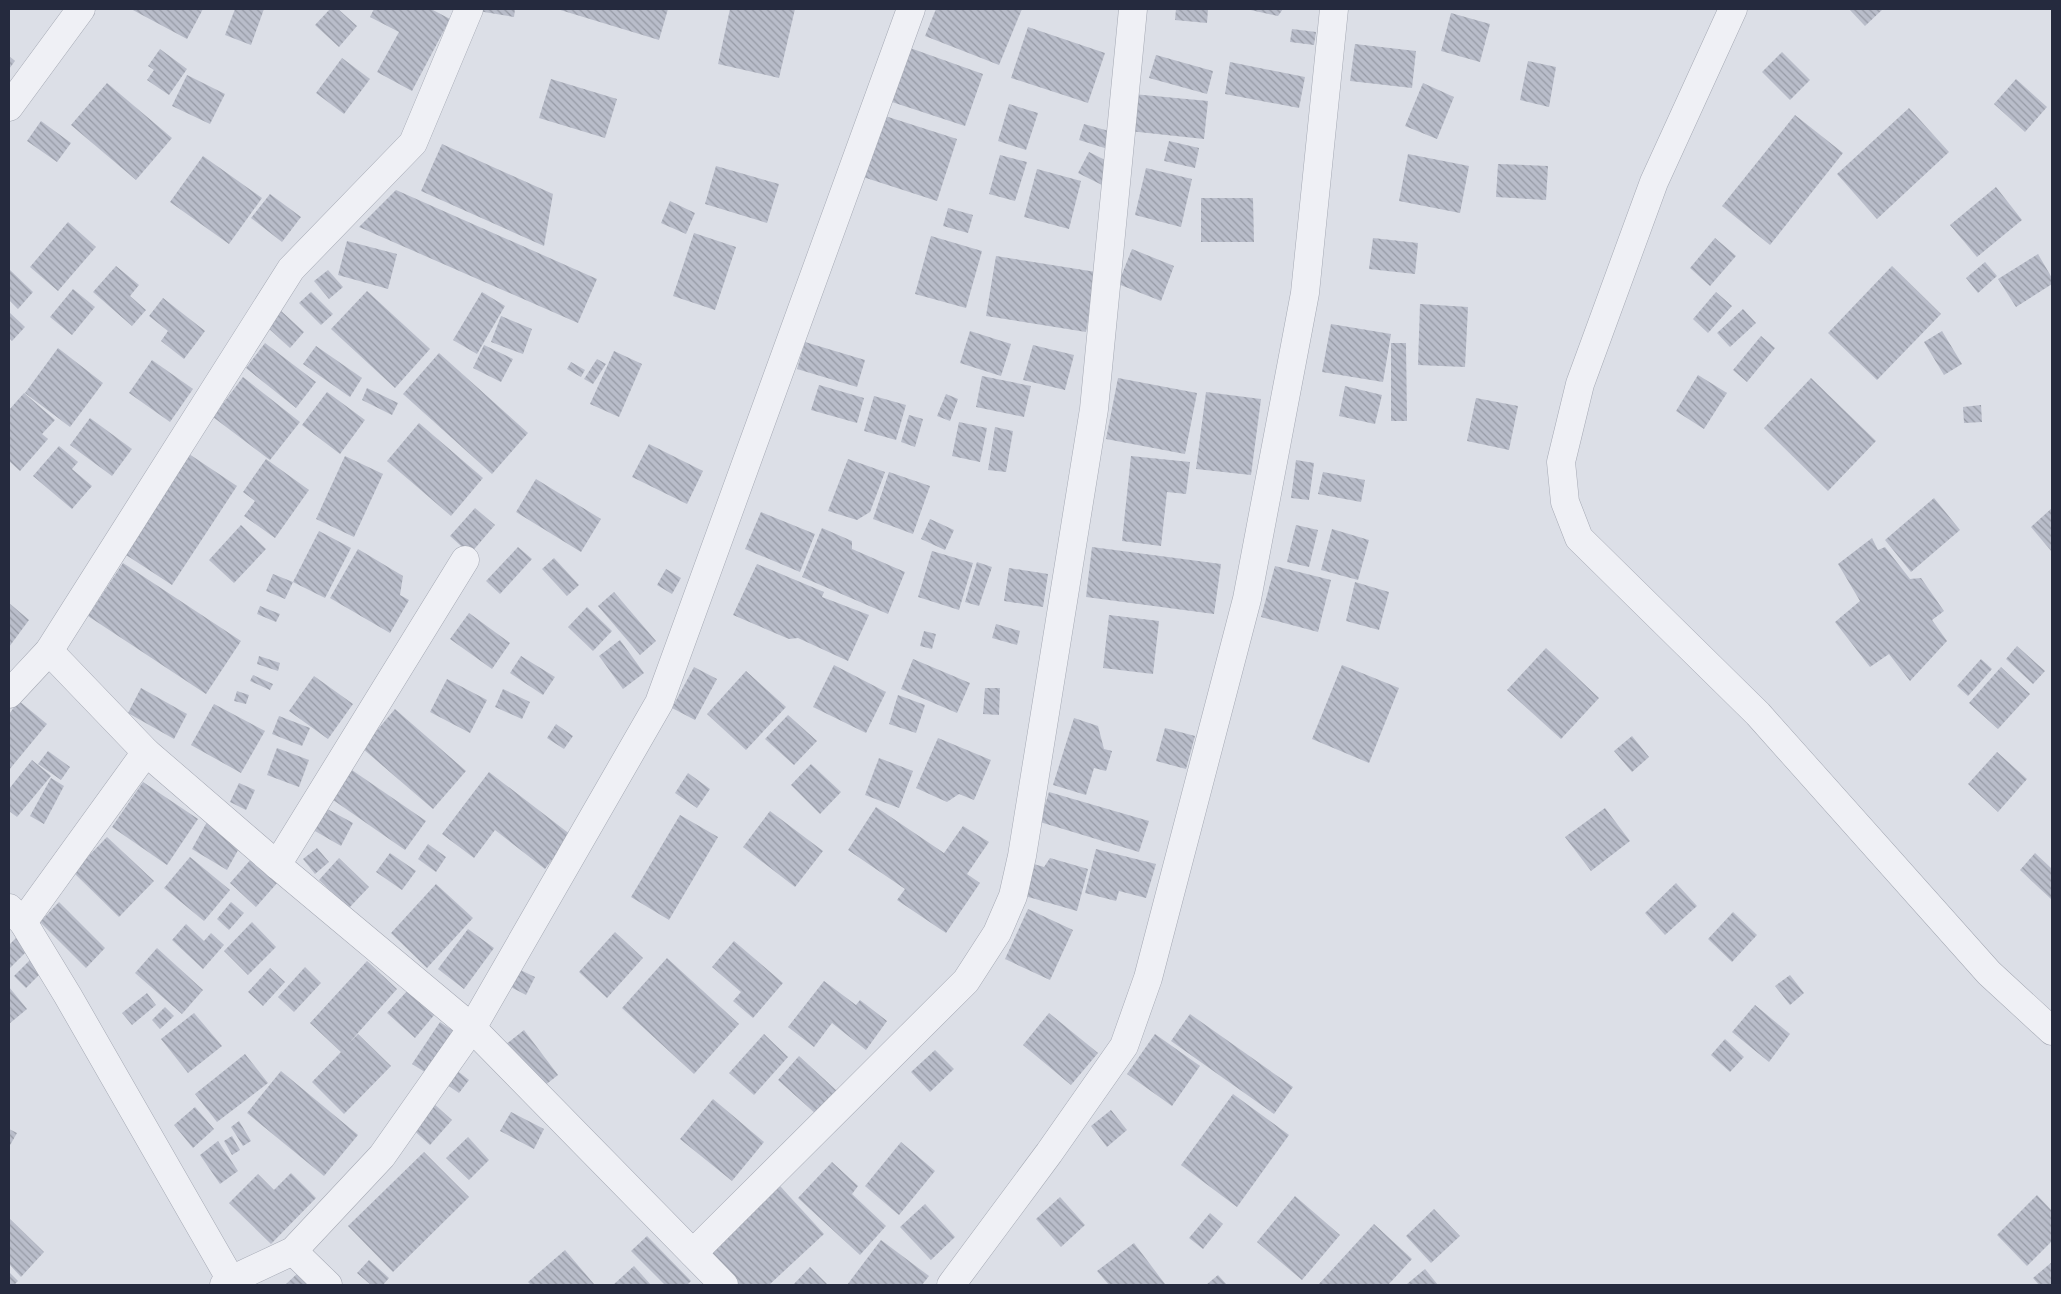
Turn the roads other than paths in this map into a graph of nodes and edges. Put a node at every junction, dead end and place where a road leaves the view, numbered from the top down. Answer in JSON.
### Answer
{"nodes":[{"id":1,"x":81,"y":9,"type":"edge"},
{"id":2,"x":469,"y":9,"type":"edge"},
{"id":3,"x":911,"y":9,"type":"edge"},
{"id":4,"x":1133,"y":9,"type":"edge"},
{"id":5,"x":1334,"y":9,"type":"edge"},
{"id":6,"x":1733,"y":9,"type":"edge"},
{"id":7,"x":9,"y":108,"type":"edge"},
{"id":8,"x":464,"y":560,"type":"dead end"},
{"id":9,"x":49,"y":651,"type":"junction"},
{"id":10,"x":9,"y":694,"type":"edge"},
{"id":11,"x":146,"y":752,"type":"junction"},
{"id":12,"x":277,"y":865,"type":"junction"},
{"id":13,"x":16,"y":915,"type":"edge"},
{"id":14,"x":472,"y":1028,"type":"junction"},
{"id":15,"x":2052,"y":1031,"type":"edge"},
{"id":16,"x":293,"y":1252,"type":"junction"},
{"id":17,"x":693,"y":1253,"type":"junction"},
{"id":18,"x":228,"y":1283,"type":"edge"},
{"id":19,"x":328,"y":1285,"type":"edge"},
{"id":20,"x":724,"y":1285,"type":"edge"},
{"id":21,"x":951,"y":1285,"type":"edge"}],
"edges":[{"from":1,"to":7,"type":"street"},
{"from":2,"to":9,"type":"street"},
{"from":3,"to":14,"type":"street"},
{"from":4,"to":17,"type":"street"},
{"from":5,"to":21,"type":"street"},
{"from":6,"to":15,"type":"street"},
{"from":8,"to":12,"type":"street"},
{"from":9,"to":10,"type":"street"},
{"from":9,"to":11,"type":"street"},
{"from":11,"to":12,"type":"street"},
{"from":11,"to":13,"type":"street"},
{"from":12,"to":14,"type":"street"},
{"from":13,"to":18,"type":"street"},
{"from":14,"to":16,"type":"street"},
{"from":14,"to":17,"type":"street"},
{"from":16,"to":18,"type":"street"},
{"from":16,"to":19,"type":"street"},
{"from":17,"to":20,"type":"street"}]}
